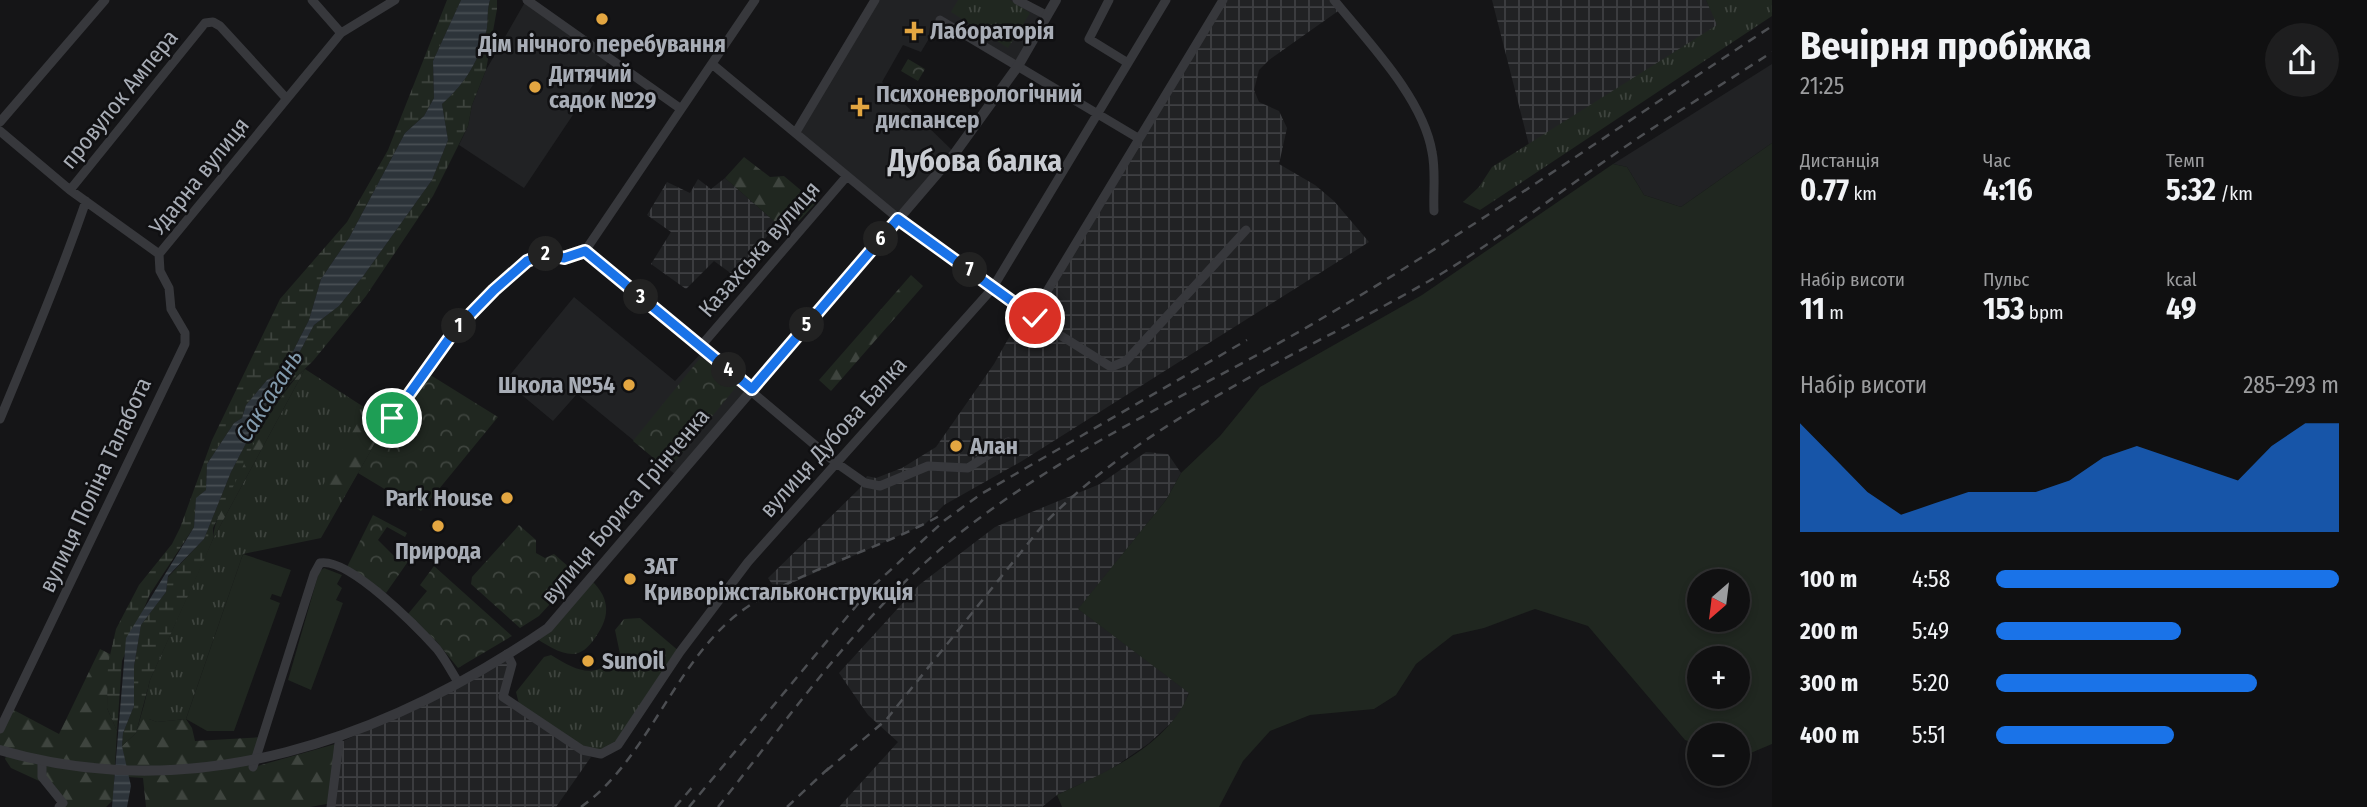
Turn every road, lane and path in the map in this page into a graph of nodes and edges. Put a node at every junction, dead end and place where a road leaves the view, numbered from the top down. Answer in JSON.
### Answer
{"nodes":[{"id":1,"x":105,"y":0,"type":"edge"},
{"id":2,"x":312,"y":0,"type":"edge"},
{"id":3,"x":395,"y":0,"type":"edge"},
{"id":4,"x":755,"y":0,"type":"edge"},
{"id":5,"x":875,"y":0,"type":"edge"},
{"id":6,"x":1017,"y":0,"type":"edge"},
{"id":7,"x":1056,"y":0,"type":"edge"},
{"id":8,"x":1110,"y":0,"type":"edge"},
{"id":9,"x":1166,"y":0,"type":"edge"},
{"id":10,"x":1223,"y":0,"type":"edge"},
{"id":11,"x":1334,"y":0,"type":"edge"},
{"id":12,"x":526,"y":1,"type":"edge"},
{"id":13,"x":1046,"y":15,"type":"junction"},
{"id":14,"x":940,"y":20,"type":"dead end"},
{"id":15,"x":341,"y":33,"type":"junction"},
{"id":16,"x":1128,"y":62,"type":"junction"},
{"id":17,"x":712,"y":64,"type":"junction"},
{"id":18,"x":1018,"y":66,"type":"junction"},
{"id":19,"x":286,"y":98,"type":"junction"},
{"id":20,"x":681,"y":109,"type":"junction"},
{"id":21,"x":1096,"y":113,"type":"junction"},
{"id":22,"x":0,"y":122,"type":"edge"},
{"id":23,"x":0,"y":131,"type":"edge"},
{"id":24,"x":796,"y":132,"type":"junction"},
{"id":25,"x":1139,"y":138,"type":"junction"},
{"id":26,"x":847,"y":176,"type":"junction"},
{"id":27,"x":70,"y":190,"type":"junction"},
{"id":28,"x":86,"y":201,"type":"junction"},
{"id":29,"x":1434,"y":211,"type":"dead end"},
{"id":30,"x":898,"y":219,"type":"junction"},
{"id":31,"x":1246,"y":230,"type":"dead end"},
{"id":32,"x":585,"y":251,"type":"junction"},
{"id":33,"x":159,"y":254,"type":"junction"},
{"id":34,"x":992,"y":289,"type":"junction"},
{"id":35,"x":1032,"y":316,"type":"junction"},
{"id":36,"x":700,"y":347,"type":"junction"},
{"id":37,"x":752,"y":389,"type":"junction"},
{"id":38,"x":392,"y":418,"type":"dead end"},
{"id":39,"x":0,"y":419,"type":"edge"},
{"id":40,"x":1008,"y":442,"type":"dead end"},
{"id":41,"x":835,"y":463,"type":"junction"},
{"id":42,"x":507,"y":654,"type":"junction"},
{"id":43,"x":458,"y":682,"type":"junction"},
{"id":44,"x":0,"y":729,"type":"edge"},
{"id":45,"x":339,"y":743,"type":"junction"},
{"id":46,"x":0,"y":750,"type":"edge"},
{"id":47,"x":41,"y":761,"type":"junction"},
{"id":48,"x":253,"y":767,"type":"junction"},
{"id":49,"x":59,"y":807,"type":"edge"},
{"id":50,"x":331,"y":807,"type":"edge"}],
"edges":[{"from":1,"to":22,"type":"street"},
{"from":2,"to":15,"type":"street"},
{"from":3,"to":15,"type":"street","name":"Ударна вулиця"},
{"from":4,"to":17,"type":"street"},
{"from":5,"to":24,"type":"street"},
{"from":6,"to":13,"type":"street"},
{"from":7,"to":13,"type":"street","name":"вулиця Бориса Грінченка"},
{"from":8,"to":16,"type":"street"},
{"from":9,"to":16,"type":"street","name":"вулиця Дубова Балка"},
{"from":10,"to":25,"type":"street"},
{"from":11,"to":29,"type":"street"},
{"from":12,"to":20,"type":"street"},
{"from":13,"to":18,"type":"street","name":"вулиця Бориса Грінченка"},
{"from":14,"to":18,"type":"street"},
{"from":15,"to":19,"type":"street","name":"Ударна вулиця"},
{"from":16,"to":21,"type":"street","name":"вулиця Дубова Балка"},
{"from":17,"to":20,"type":"street"},
{"from":17,"to":24,"type":"street"},
{"from":18,"to":21,"type":"street"},
{"from":18,"to":30,"type":"street","name":"вулиця Бориса Грінченка"},
{"from":19,"to":27,"type":"street","name":"провулок Ампера"},
{"from":19,"to":33,"type":"street","name":"Ударна вулиця"},
{"from":20,"to":32,"type":"street"},
{"from":21,"to":25,"type":"street"},
{"from":21,"to":34,"type":"street","name":"вулиця Дубова Балка"},
{"from":23,"to":27,"type":"street"},
{"from":24,"to":26,"type":"street"},
{"from":25,"to":35,"type":"street"},
{"from":26,"to":30,"type":"street"},
{"from":26,"to":36,"type":"street","name":"Казахська вулиця"},
{"from":27,"to":28,"type":"street"},
{"from":28,"to":33,"type":"street","name":"Ударна вулиця"},
{"from":28,"to":39,"type":"street"},
{"from":30,"to":34,"type":"street"},
{"from":30,"to":37,"type":"street","name":"вулиця Бориса Грінченка"},
{"from":31,"to":35,"type":"street"},
{"from":32,"to":36,"type":"street"},
{"from":32,"to":38,"type":"street"},
{"from":33,"to":44,"type":"street","name":"вулиця Поліна Талабота"},
{"from":34,"to":35,"type":"street"},
{"from":34,"to":41,"type":"street","name":"вулиця Дубова Балка"},
{"from":36,"to":37,"type":"street"},
{"from":37,"to":41,"type":"street"},
{"from":37,"to":42,"type":"street","name":"вулиця Бориса Грінченка"},
{"from":40,"to":41,"type":"street"},
{"from":41,"to":42,"type":"street","name":"вулиця Дубова Балка"},
{"from":42,"to":43,"type":"street","name":"вулиця Бориса Грінченка"},
{"from":43,"to":45,"type":"street","name":"вулиця Бориса Грінченка"},
{"from":43,"to":48,"type":"street"},
{"from":45,"to":48,"type":"street","name":"вулиця Бориса Грінченка"},
{"from":45,"to":50,"type":"street"},
{"from":46,"to":47,"type":"street","name":"вулиця Бориса Грінченка"},
{"from":47,"to":48,"type":"street","name":"вулиця Бориса Грінченка"},
{"from":47,"to":49,"type":"street"}]}
